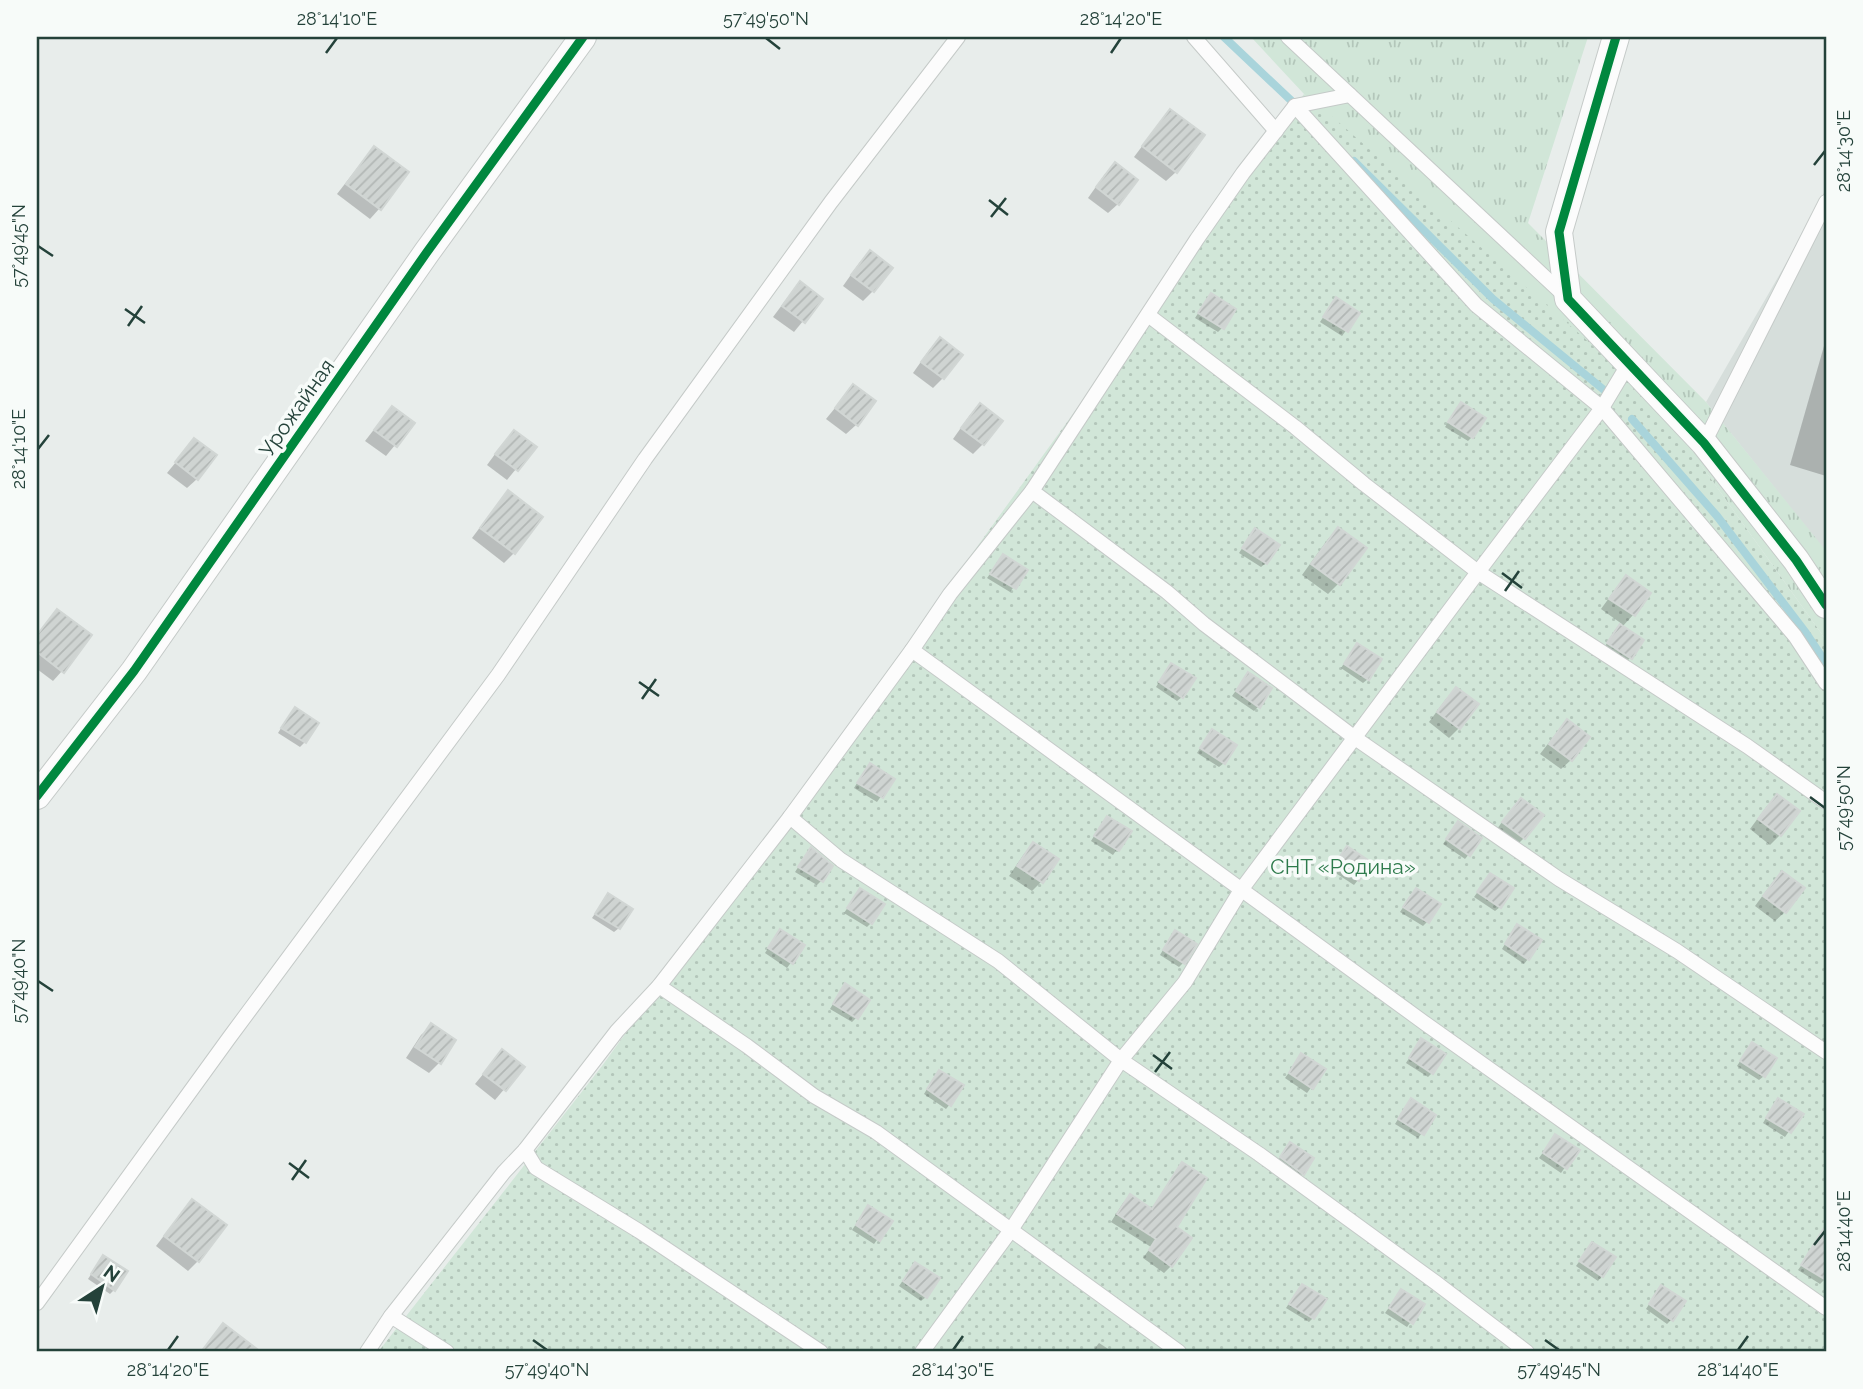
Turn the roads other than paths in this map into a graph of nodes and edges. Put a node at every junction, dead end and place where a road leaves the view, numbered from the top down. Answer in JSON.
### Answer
{"nodes":[{"id":1,"x":583,"y":37,"type":"edge"},
{"id":2,"x":958,"y":37,"type":"edge"},
{"id":3,"x":1194,"y":37,"type":"edge"},
{"id":4,"x":1288,"y":37,"type":"edge"},
{"id":5,"x":1616,"y":37,"type":"edge"},
{"id":6,"x":1350,"y":95,"type":"junction"},
{"id":7,"x":1295,"y":106,"type":"junction"},
{"id":8,"x":1276,"y":131,"type":"junction"},
{"id":9,"x":1826,"y":202,"type":"edge"},
{"id":10,"x":1569,"y":299,"type":"junction"},
{"id":11,"x":1148,"y":315,"type":"junction"},
{"id":12,"x":1629,"y":363,"type":"junction"},
{"id":13,"x":1602,"y":408,"type":"junction"},
{"id":14,"x":1704,"y":443,"type":"junction"},
{"id":15,"x":1032,"y":491,"type":"junction"},
{"id":16,"x":1478,"y":572,"type":"junction"},
{"id":17,"x":1826,"y":605,"type":"edge"},
{"id":18,"x":912,"y":650,"type":"junction"},
{"id":19,"x":1826,"y":683,"type":"edge"},
{"id":20,"x":1355,"y":738,"type":"junction"},
{"id":21,"x":37,"y":796,"type":"edge"},
{"id":22,"x":1826,"y":802,"type":"edge"},
{"id":23,"x":790,"y":817,"type":"junction"},
{"id":24,"x":1241,"y":890,"type":"junction"},
{"id":25,"x":659,"y":986,"type":"junction"},
{"id":26,"x":1826,"y":1052,"type":"edge"},
{"id":27,"x":1121,"y":1060,"type":"junction"},
{"id":28,"x":526,"y":1150,"type":"junction"},
{"id":29,"x":1011,"y":1230,"type":"junction"},
{"id":30,"x":37,"y":1303,"type":"edge"},
{"id":31,"x":1826,"y":1308,"type":"edge"},
{"id":32,"x":391,"y":1316,"type":"junction"},
{"id":33,"x":367,"y":1352,"type":"edge"},
{"id":34,"x":447,"y":1352,"type":"edge"},
{"id":35,"x":821,"y":1352,"type":"edge"},
{"id":36,"x":922,"y":1352,"type":"edge"},
{"id":37,"x":1179,"y":1352,"type":"edge"},
{"id":38,"x":1527,"y":1352,"type":"edge"}],
"edges":[{"from":1,"to":21,"type":"street","name":"Урожайная"},
{"from":2,"to":30,"type":"lane"},
{"from":3,"to":8,"type":"lane"},
{"from":4,"to":6,"type":"lane"},
{"from":5,"to":10,"type":"street"},
{"from":6,"to":7,"type":"lane"},
{"from":6,"to":10,"type":"lane"},
{"from":7,"to":8,"type":"lane"},
{"from":7,"to":13,"type":"lane"},
{"from":8,"to":11,"type":"lane"},
{"from":9,"to":14,"type":"lane"},
{"from":10,"to":12,"type":"street"},
{"from":11,"to":15,"type":"lane"},
{"from":11,"to":16,"type":"lane"},
{"from":12,"to":13,"type":"lane"},
{"from":12,"to":14,"type":"street"},
{"from":13,"to":16,"type":"lane"},
{"from":13,"to":19,"type":"lane"},
{"from":14,"to":17,"type":"street"},
{"from":15,"to":18,"type":"lane"},
{"from":15,"to":20,"type":"lane"},
{"from":16,"to":20,"type":"lane"},
{"from":16,"to":22,"type":"lane"},
{"from":18,"to":23,"type":"lane"},
{"from":18,"to":24,"type":"lane"},
{"from":20,"to":24,"type":"lane"},
{"from":20,"to":26,"type":"lane"},
{"from":23,"to":25,"type":"lane"},
{"from":23,"to":27,"type":"lane"},
{"from":24,"to":27,"type":"lane"},
{"from":24,"to":31,"type":"lane"},
{"from":25,"to":28,"type":"lane"},
{"from":25,"to":29,"type":"lane"},
{"from":27,"to":29,"type":"lane"},
{"from":27,"to":38,"type":"lane"},
{"from":28,"to":32,"type":"lane"},
{"from":28,"to":35,"type":"lane"},
{"from":29,"to":36,"type":"lane"},
{"from":29,"to":37,"type":"lane"},
{"from":32,"to":33,"type":"lane"},
{"from":32,"to":34,"type":"lane"}]}
